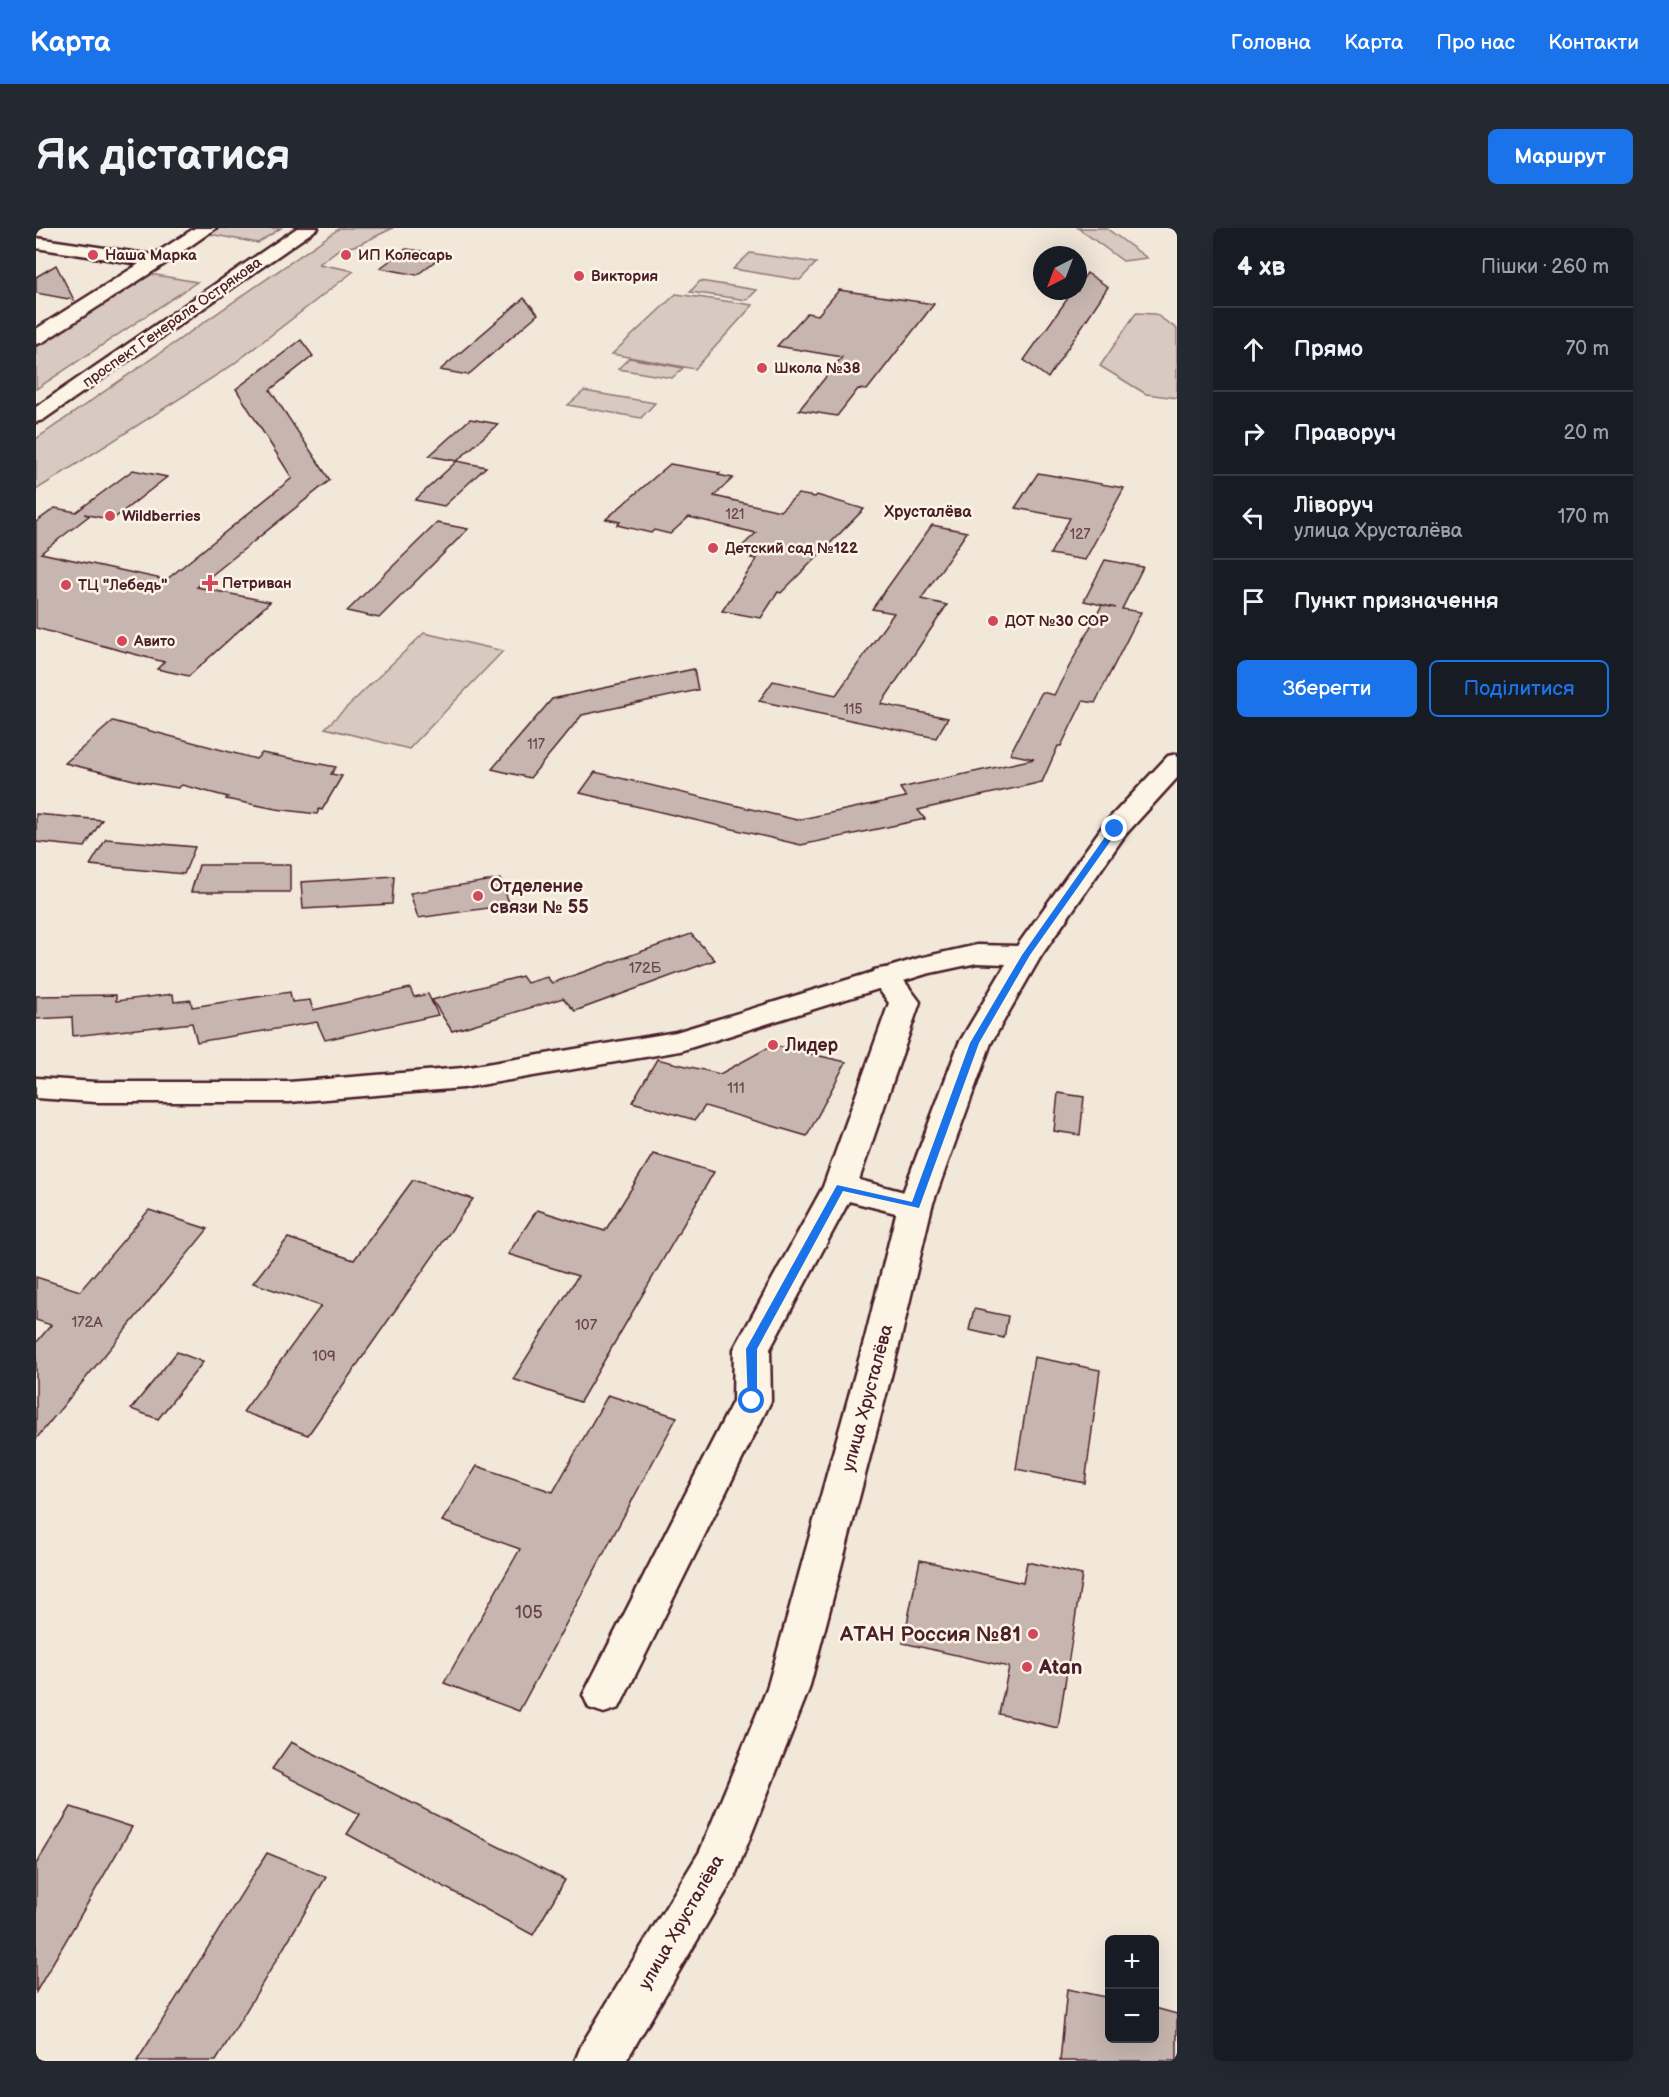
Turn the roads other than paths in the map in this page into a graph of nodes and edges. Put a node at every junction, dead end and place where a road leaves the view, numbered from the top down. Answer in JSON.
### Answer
{"nodes":[{"id":1,"x":207,"y":228,"type":"edge"},
{"id":2,"x":309,"y":228,"type":"edge"},
{"id":3,"x":36,"y":243,"type":"edge"},
{"id":4,"x":156,"y":261,"type":"junction"},
{"id":5,"x":36,"y":338,"type":"edge"},
{"id":6,"x":36,"y":416,"type":"edge"},
{"id":7,"x":1177,"y":762,"type":"edge"},
{"id":8,"x":1026,"y":955,"type":"junction"},
{"id":9,"x":885,"y":977,"type":"junction"},
{"id":10,"x":36,"y":1088,"type":"edge"},
{"id":11,"x":840,"y":1187,"type":"junction"},
{"id":12,"x":915,"y":1206,"type":"junction"},
{"id":13,"x":604,"y":1695,"type":"dead end"},
{"id":14,"x":599,"y":2061,"type":"edge"}],
"edges":[{"from":1,"to":4,"type":"main road"},
{"from":2,"to":6,"type":"main road","name":"проспект Генерала Острякова"},
{"from":3,"to":4,"type":"main road"},
{"from":4,"to":5,"type":"main road"},
{"from":7,"to":8,"type":"main road","name":"улица Хрусталёва"},
{"from":8,"to":9,"type":"main road"},
{"from":8,"to":12,"type":"main road","name":"улица Хрусталёва"},
{"from":9,"to":10,"type":"main road"},
{"from":9,"to":11,"type":"main road"},
{"from":11,"to":12,"type":"main road"},
{"from":11,"to":13,"type":"main road"},
{"from":12,"to":14,"type":"main road","name":"улица Хрусталёва"}]}
